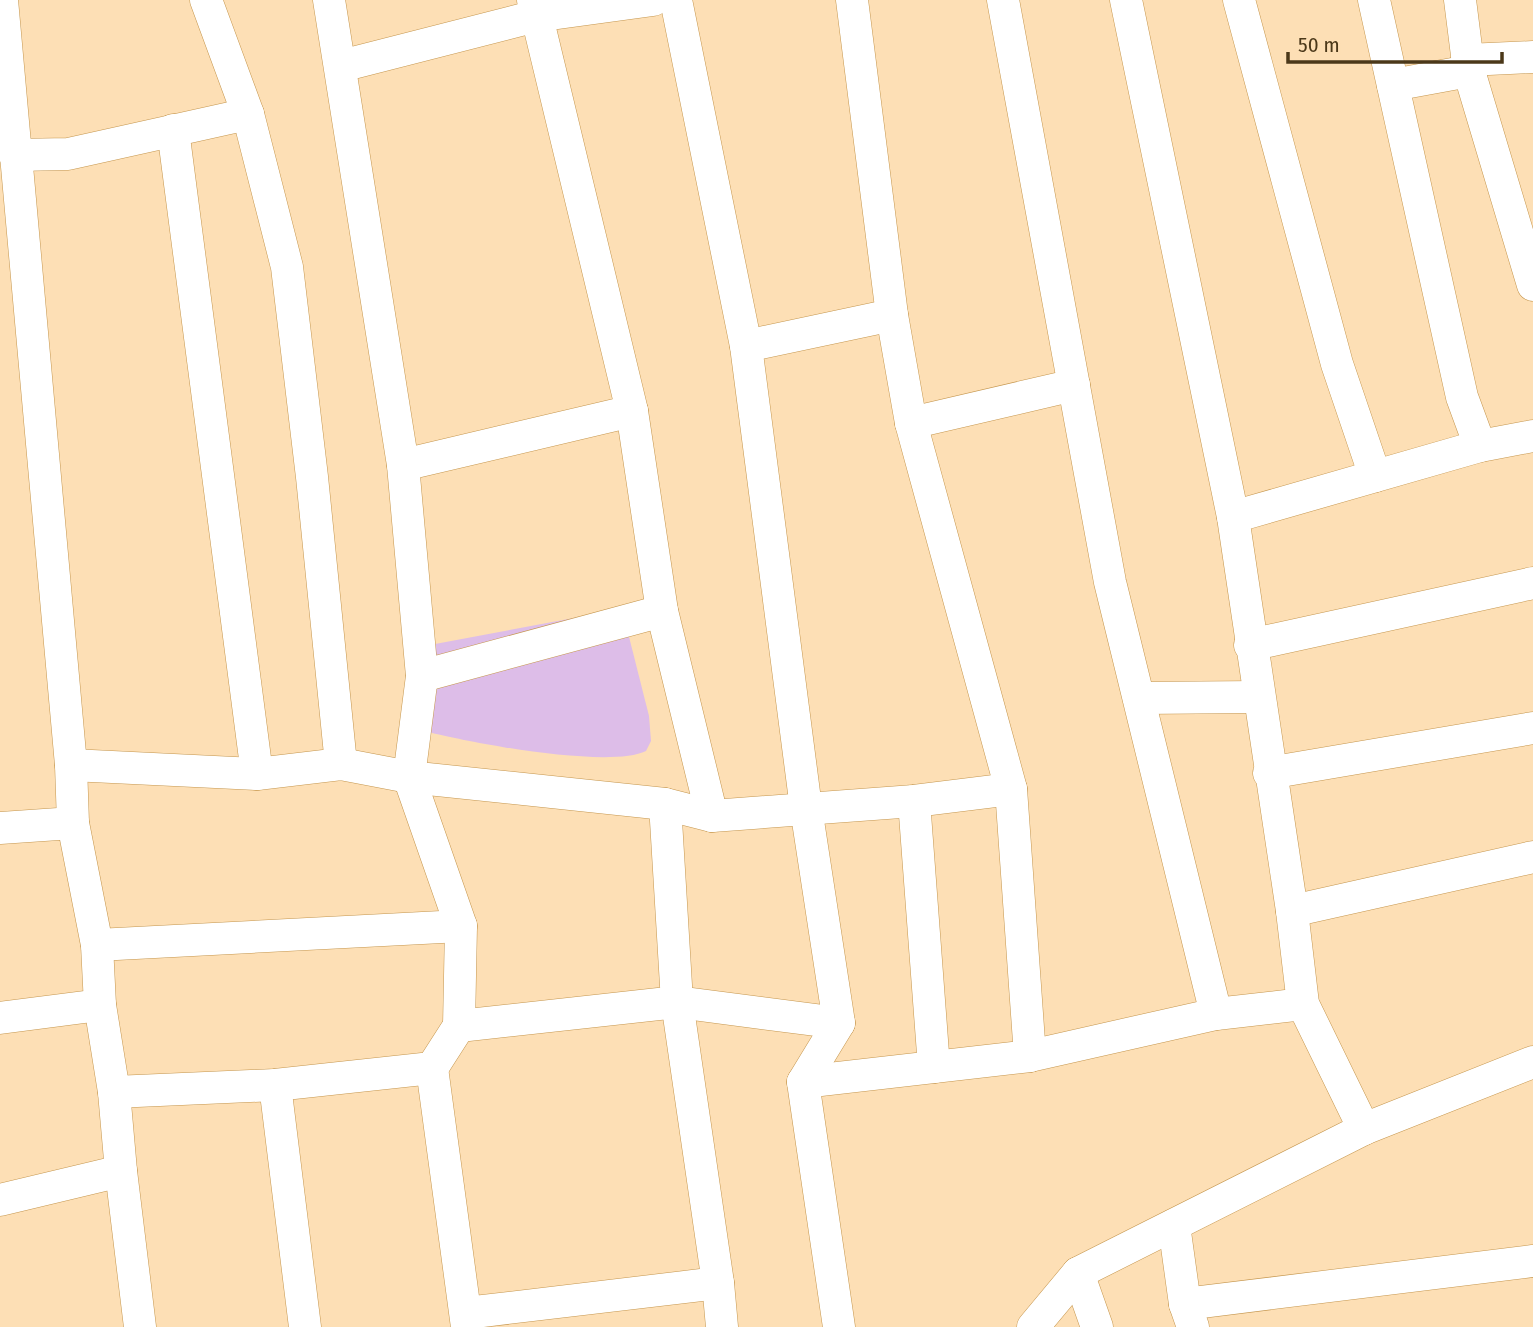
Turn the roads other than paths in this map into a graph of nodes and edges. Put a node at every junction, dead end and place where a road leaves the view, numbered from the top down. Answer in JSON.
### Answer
{"nodes":[{"id":1,"x":2,"y":0,"type":"edge"},
{"id":2,"x":206,"y":0,"type":"edge"},
{"id":3,"x":329,"y":0,"type":"edge"},
{"id":4,"x":653,"y":0,"type":"edge"},
{"id":5,"x":676,"y":0,"type":"edge"},
{"id":6,"x":852,"y":0,"type":"edge"},
{"id":7,"x":1003,"y":0,"type":"edge"},
{"id":8,"x":1126,"y":0,"type":"edge"},
{"id":9,"x":1239,"y":0,"type":"edge"},
{"id":10,"x":1374,"y":0,"type":"edge"},
{"id":11,"x":1460,"y":0,"type":"edge"},
{"id":12,"x":534,"y":8,"type":"edge"},
{"id":13,"x":1533,"y":57,"type":"edge"},
{"id":14,"x":341,"y":66,"type":"junction"},
{"id":15,"x":1468,"y":66,"type":"junction"},
{"id":16,"x":1393,"y":85,"type":"junction"},
{"id":17,"x":248,"y":114,"type":"junction"},
{"id":18,"x":173,"y":130,"type":"junction"},
{"id":19,"x":15,"y":155,"type":"junction"},
{"id":20,"x":1531,"y":275,"type":"edge"},
{"id":21,"x":892,"y":315,"type":"junction"},
{"id":22,"x":746,"y":346,"type":"junction"},
{"id":23,"x":1074,"y":385,"type":"junction"},
{"id":24,"x":632,"y":411,"type":"junction"},
{"id":25,"x":911,"y":423,"type":"junction"},
{"id":26,"x":1533,"y":436,"type":"edge"},
{"id":27,"x":1480,"y":446,"type":"junction"},
{"id":28,"x":403,"y":465,"type":"junction"},
{"id":29,"x":1374,"y":476,"type":"junction"},
{"id":30,"x":1233,"y":517,"type":"junction"},
{"id":31,"x":1533,"y":583,"type":"edge"},
{"id":32,"x":662,"y":611,"type":"junction"},
{"id":33,"x":1250,"y":645,"type":"junction"},
{"id":34,"x":422,"y":676,"type":"junction"},
{"id":35,"x":1258,"y":697,"type":"junction"},
{"id":36,"x":1139,"y":698,"type":"junction"},
{"id":37,"x":1533,"y":728,"type":"edge"},
{"id":38,"x":341,"y":764,"type":"junction"},
{"id":39,"x":72,"y":765,"type":"junction"},
{"id":40,"x":1269,"y":773,"type":"junction"},
{"id":41,"x":257,"y":774,"type":"junction"},
{"id":42,"x":409,"y":777,"type":"junction"},
{"id":43,"x":1011,"y":789,"type":"junction"},
{"id":44,"x":914,"y":802,"type":"junction"},
{"id":45,"x":665,"y":804,"type":"junction"},
{"id":46,"x":806,"y":808,"type":"junction"},
{"id":47,"x":712,"y":816,"type":"junction"},
{"id":48,"x":73,"y":823,"type":"junction"},
{"id":49,"x":0,"y":828,"type":"edge"},
{"id":50,"x":1533,"y":857,"type":"edge"},
{"id":51,"x":1292,"y":911,"type":"junction"},
{"id":52,"x":461,"y":926,"type":"junction"},
{"id":53,"x":97,"y":945,"type":"junction"},
{"id":54,"x":677,"y":1002,"type":"junction"},
{"id":55,"x":1303,"y":1004,"type":"junction"},
{"id":56,"x":100,"y":1005,"type":"junction"},
{"id":57,"x":1216,"y":1014,"type":"junction"},
{"id":58,"x":0,"y":1018,"type":"edge"},
{"id":59,"x":839,"y":1023,"type":"junction"},
{"id":60,"x":459,"y":1026,"type":"junction"},
{"id":61,"x":1030,"y":1056,"type":"junction"},
{"id":62,"x":1533,"y":1062,"type":"edge"},
{"id":63,"x":934,"y":1067,"type":"junction"},
{"id":64,"x":432,"y":1068,"type":"junction"},
{"id":65,"x":803,"y":1082,"type":"junction"},
{"id":66,"x":275,"y":1085,"type":"junction"},
{"id":67,"x":114,"y":1092,"type":"junction"},
{"id":68,"x":1364,"y":1129,"type":"junction"},
{"id":69,"x":121,"y":1171,"type":"junction"},
{"id":70,"x":0,"y":1200,"type":"edge"},
{"id":71,"x":1174,"y":1225,"type":"junction"},
{"id":72,"x":1533,"y":1261,"type":"edge"},
{"id":73,"x":1077,"y":1273,"type":"junction"},
{"id":74,"x":718,"y":1283,"type":"junction"},
{"id":75,"x":1189,"y":1315,"type":"edge"},
{"id":76,"x":466,"y":1320,"type":"edge"},
{"id":77,"x":140,"y":1327,"type":"edge"},
{"id":78,"x":305,"y":1327,"type":"edge"},
{"id":79,"x":722,"y":1327,"type":"edge"},
{"id":80,"x":839,"y":1327,"type":"edge"},
{"id":81,"x":1033,"y":1327,"type":"edge"},
{"id":82,"x":1097,"y":1327,"type":"edge"}],
"edges":[{"from":1,"to":19,"type":"street"},
{"from":2,"to":17,"type":"street"},
{"from":3,"to":14,"type":"street"},
{"from":4,"to":12,"type":"street"},
{"from":5,"to":22,"type":"street"},
{"from":6,"to":21,"type":"street"},
{"from":7,"to":23,"type":"street"},
{"from":8,"to":30,"type":"street"},
{"from":9,"to":29,"type":"street"},
{"from":10,"to":16,"type":"street"},
{"from":11,"to":15,"type":"street"},
{"from":12,"to":14,"type":"street"},
{"from":12,"to":24,"type":"street"},
{"from":13,"to":15,"type":"street"},
{"from":14,"to":28,"type":"street"},
{"from":15,"to":16,"type":"street"},
{"from":15,"to":20,"type":"street"},
{"from":16,"to":27,"type":"street"},
{"from":17,"to":18,"type":"street"},
{"from":17,"to":38,"type":"street"},
{"from":18,"to":19,"type":"street"},
{"from":18,"to":41,"type":"street"},
{"from":19,"to":39,"type":"street"},
{"from":21,"to":22,"type":"street"},
{"from":21,"to":25,"type":"street"},
{"from":22,"to":46,"type":"street"},
{"from":23,"to":25,"type":"street"},
{"from":23,"to":36,"type":"street"},
{"from":24,"to":28,"type":"street"},
{"from":24,"to":32,"type":"street"},
{"from":25,"to":43,"type":"street"},
{"from":26,"to":27,"type":"street"},
{"from":27,"to":29,"type":"street"},
{"from":28,"to":34,"type":"street"},
{"from":29,"to":30,"type":"street"},
{"from":30,"to":33,"type":"street"},
{"from":31,"to":33,"type":"street"},
{"from":32,"to":34,"type":"street"},
{"from":32,"to":47,"type":"street"},
{"from":33,"to":35,"type":"street"},
{"from":34,"to":42,"type":"street"},
{"from":35,"to":36,"type":"street"},
{"from":35,"to":40,"type":"street"},
{"from":36,"to":57,"type":"street"},
{"from":37,"to":40,"type":"street"},
{"from":38,"to":41,"type":"street"},
{"from":38,"to":42,"type":"street"},
{"from":39,"to":41,"type":"street"},
{"from":39,"to":48,"type":"street"},
{"from":40,"to":51,"type":"street"},
{"from":42,"to":45,"type":"street"},
{"from":42,"to":52,"type":"street"},
{"from":43,"to":44,"type":"street"},
{"from":43,"to":61,"type":"street"},
{"from":44,"to":46,"type":"street"},
{"from":44,"to":63,"type":"street"},
{"from":45,"to":47,"type":"street"},
{"from":45,"to":54,"type":"street"},
{"from":46,"to":47,"type":"street"},
{"from":46,"to":59,"type":"street"},
{"from":48,"to":49,"type":"street"},
{"from":48,"to":53,"type":"street"},
{"from":50,"to":51,"type":"street"},
{"from":51,"to":55,"type":"street"},
{"from":52,"to":53,"type":"street"},
{"from":52,"to":60,"type":"street"},
{"from":53,"to":56,"type":"street"},
{"from":54,"to":59,"type":"street"},
{"from":54,"to":60,"type":"street"},
{"from":54,"to":74,"type":"street"},
{"from":55,"to":57,"type":"street"},
{"from":55,"to":68,"type":"street"},
{"from":56,"to":58,"type":"street"},
{"from":56,"to":67,"type":"street"},
{"from":57,"to":61,"type":"street"},
{"from":59,"to":65,"type":"street"},
{"from":60,"to":64,"type":"street"},
{"from":61,"to":63,"type":"street"},
{"from":62,"to":68,"type":"street"},
{"from":63,"to":65,"type":"street"},
{"from":64,"to":66,"type":"street"},
{"from":64,"to":76,"type":"street"},
{"from":65,"to":80,"type":"street"},
{"from":66,"to":67,"type":"street"},
{"from":66,"to":78,"type":"street"},
{"from":67,"to":69,"type":"street"},
{"from":68,"to":71,"type":"street"},
{"from":69,"to":70,"type":"street"},
{"from":69,"to":77,"type":"street"},
{"from":71,"to":73,"type":"street"},
{"from":71,"to":75,"type":"street"},
{"from":72,"to":75,"type":"street"},
{"from":73,"to":81,"type":"street"},
{"from":73,"to":82,"type":"street"},
{"from":74,"to":76,"type":"street"},
{"from":74,"to":79,"type":"street"}]}
